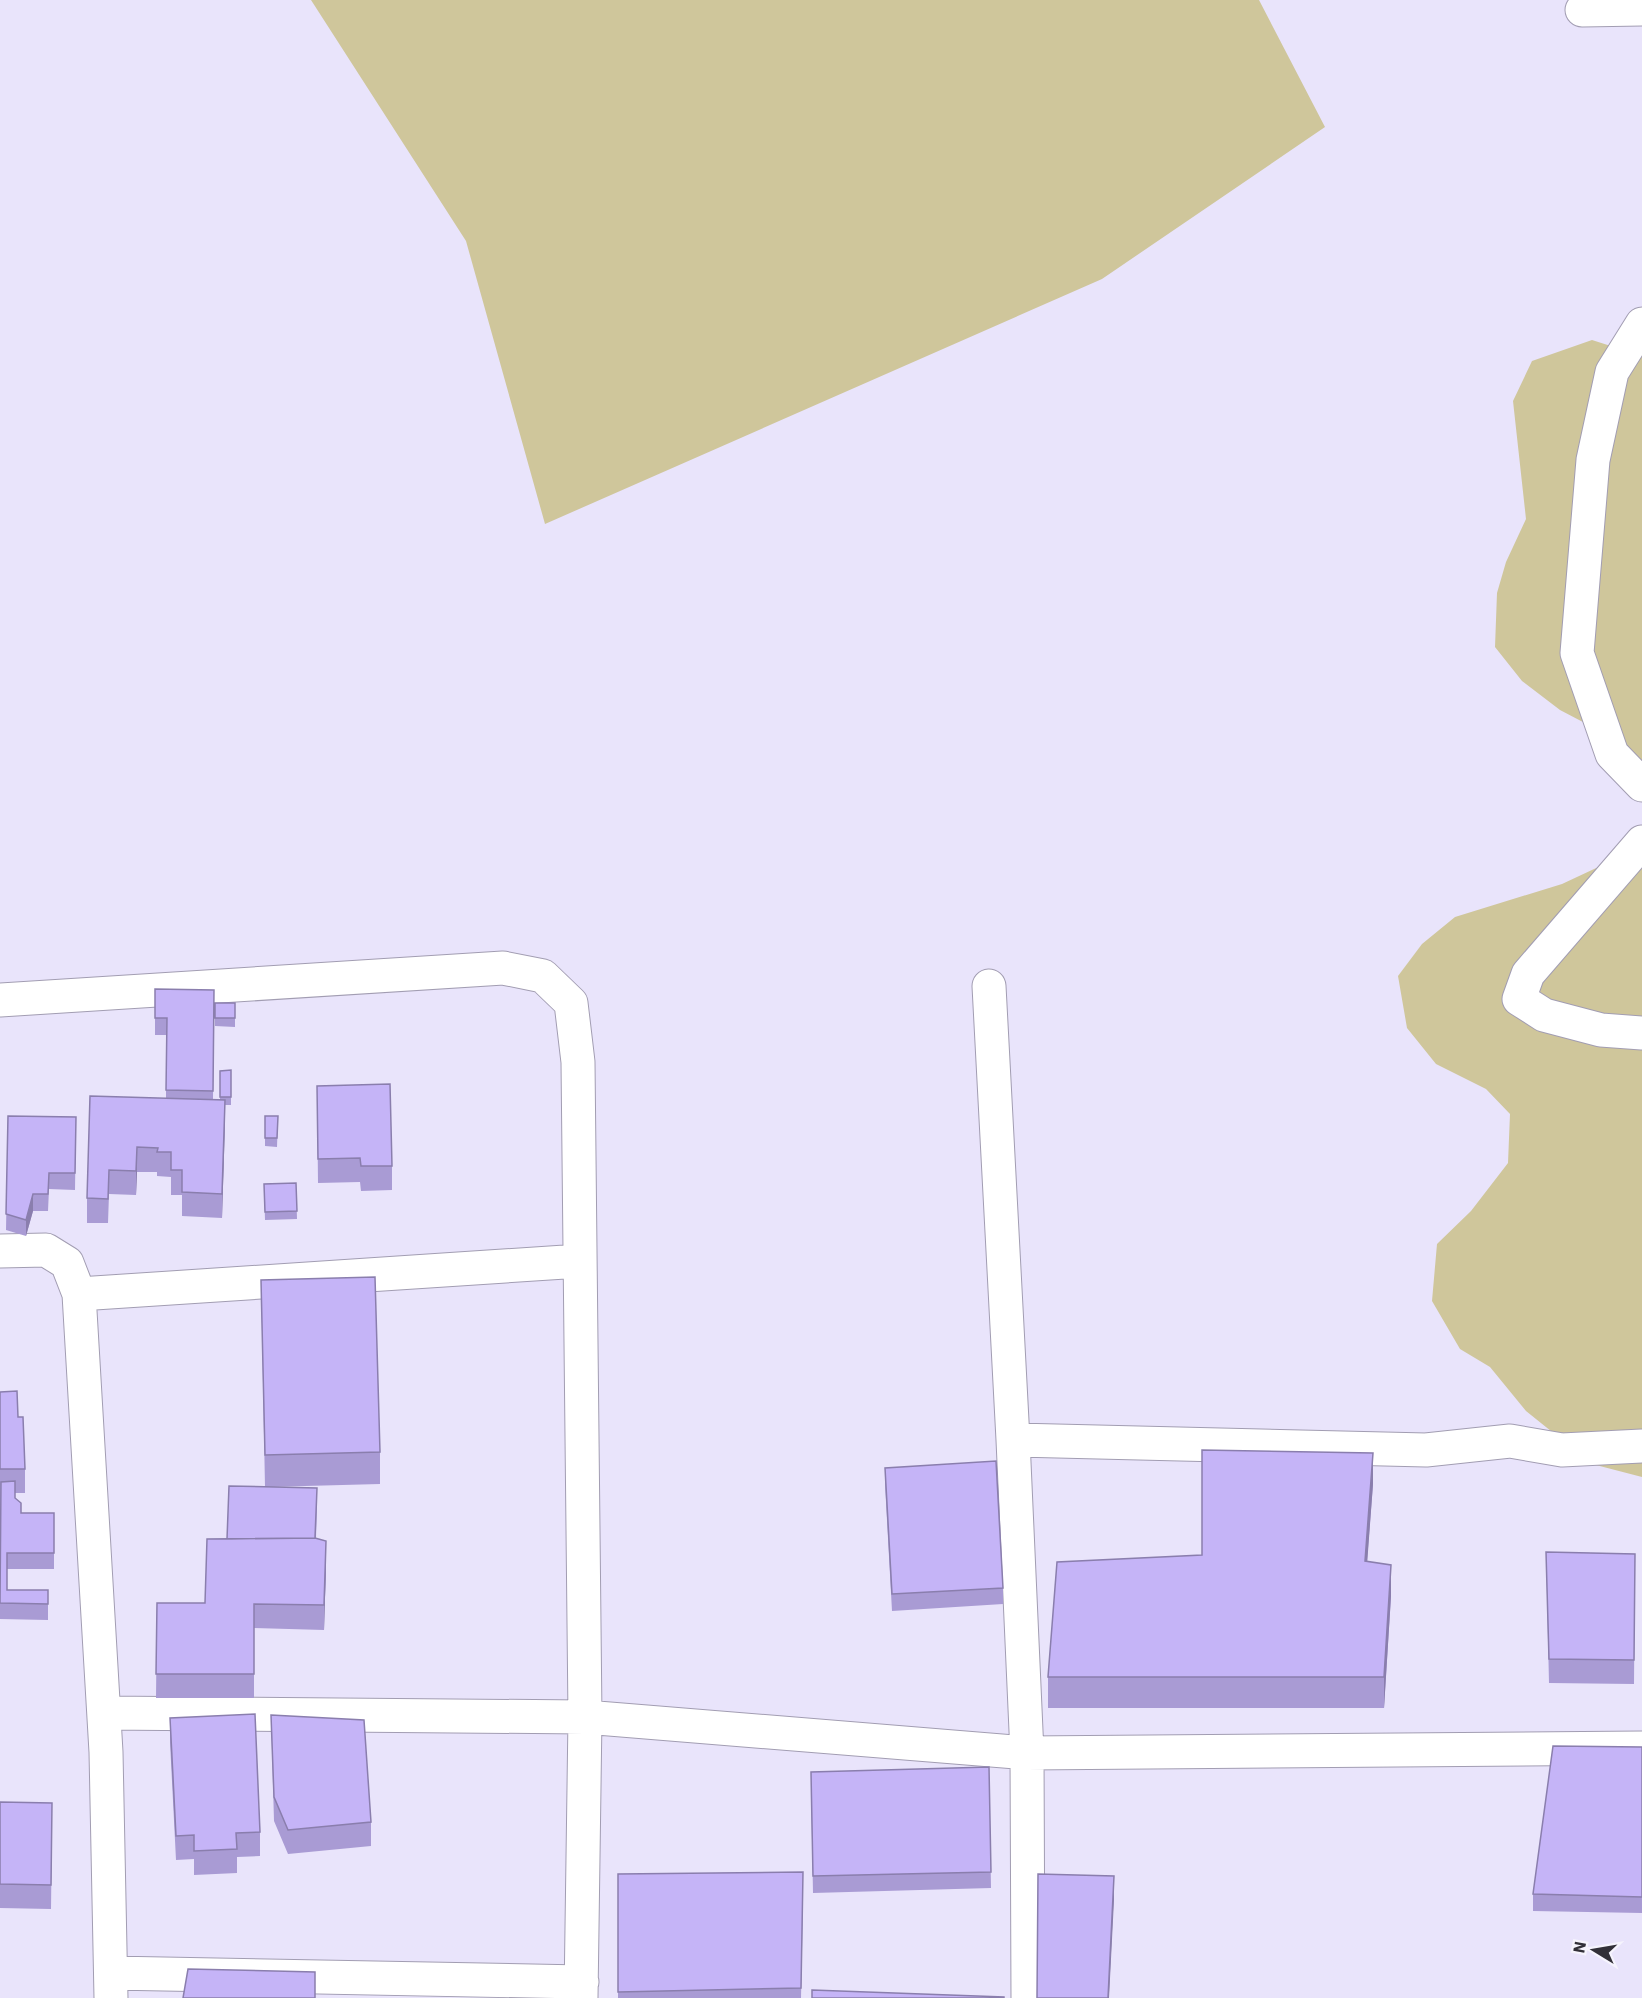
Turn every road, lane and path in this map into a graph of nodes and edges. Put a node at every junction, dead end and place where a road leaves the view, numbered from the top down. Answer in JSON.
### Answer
{"nodes":[{"id":1,"x":1642,"y":9,"type":"edge"},
{"id":2,"x":1582,"y":10,"type":"dead end"},
{"id":3,"x":1642,"y":324,"type":"edge"},
{"id":4,"x":1642,"y":785,"type":"edge"},
{"id":5,"x":1642,"y":842,"type":"edge"},
{"id":6,"x":989,"y":986,"type":"dead end"},
{"id":7,"x":0,"y":1000,"type":"edge"},
{"id":8,"x":1642,"y":1034,"type":"edge"},
{"id":9,"x":0,"y":1251,"type":"edge"},
{"id":10,"x":580,"y":1261,"type":"junction"},
{"id":11,"x":79,"y":1294,"type":"junction"},
{"id":12,"x":1013,"y":1440,"type":"junction"},
{"id":13,"x":1642,"y":1446,"type":"edge"},
{"id":14,"x":104,"y":1713,"type":"junction"},
{"id":15,"x":585,"y":1717,"type":"junction"},
{"id":16,"x":1642,"y":1749,"type":"edge"},
{"id":17,"x":1027,"y":1753,"type":"junction"},
{"id":18,"x":111,"y":1986,"type":"edge"},
{"id":19,"x":582,"y":1990,"type":"edge"},
{"id":20,"x":1028,"y":1998,"type":"edge"}],
"edges":[{"from":1,"to":2,"type":"street"},
{"from":3,"to":4,"type":"street"},
{"from":5,"to":8,"type":"street"},
{"from":6,"to":12,"type":"street"},
{"from":7,"to":10,"type":"street"},
{"from":9,"to":11,"type":"street"},
{"from":10,"to":11,"type":"street"},
{"from":10,"to":15,"type":"street"},
{"from":11,"to":14,"type":"street"},
{"from":12,"to":13,"type":"street"},
{"from":12,"to":17,"type":"street"},
{"from":14,"to":15,"type":"street"},
{"from":14,"to":18,"type":"street"},
{"from":15,"to":17,"type":"street"},
{"from":15,"to":19,"type":"street"},
{"from":16,"to":17,"type":"street"},
{"from":17,"to":20,"type":"street"},
{"from":18,"to":19,"type":"street"}]}
